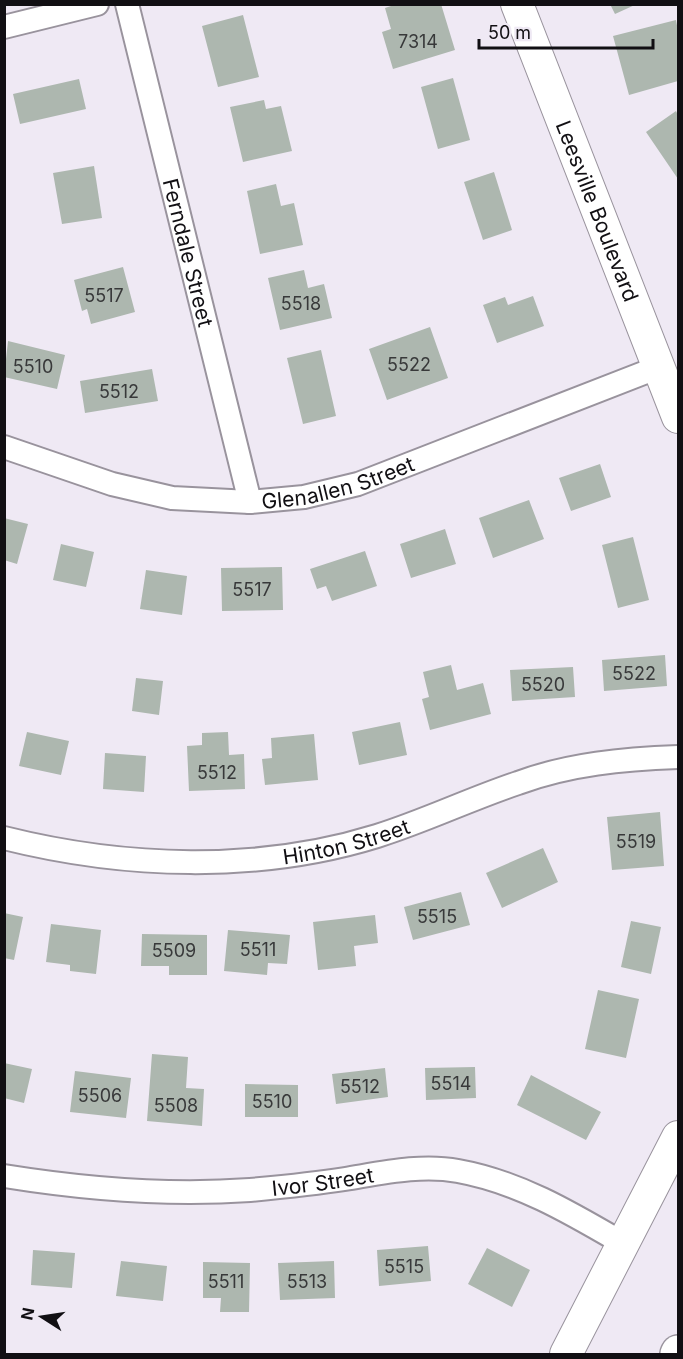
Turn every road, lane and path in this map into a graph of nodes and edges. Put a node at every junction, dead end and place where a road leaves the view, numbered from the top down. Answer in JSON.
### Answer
{"nodes":[{"id":1,"x":97,"y":4,"type":"edge"},
{"id":2,"x":128,"y":4,"type":"edge"},
{"id":3,"x":517,"y":4,"type":"edge"},
{"id":4,"x":4,"y":27,"type":"edge"},
{"id":5,"x":659,"y":366,"type":"junction"},
{"id":6,"x":678,"y":417,"type":"edge"},
{"id":7,"x":4,"y":447,"type":"edge"},
{"id":8,"x":250,"y":502,"type":"junction"},
{"id":9,"x":678,"y":757,"type":"edge"},
{"id":10,"x":4,"y":838,"type":"edge"},
{"id":11,"x":678,"y":1137,"type":"edge"},
{"id":12,"x":4,"y":1176,"type":"edge"},
{"id":13,"x":624,"y":1244,"type":"junction"},
{"id":14,"x":566,"y":1354,"type":"edge"}],
"edges":[{"from":1,"to":4,"type":"street"},
{"from":2,"to":8,"type":"street","name":"Ferndale Street"},
{"from":3,"to":5,"type":"street","name":"Leesville Boulevard"},
{"from":5,"to":6,"type":"street","name":"Leesville Boulevard"},
{"from":5,"to":8,"type":"street","name":"Glenallen Street"},
{"from":7,"to":8,"type":"street","name":"Glenallen Street"},
{"from":9,"to":10,"type":"street","name":"Hinton Street"},
{"from":11,"to":13,"type":"street"},
{"from":12,"to":13,"type":"street","name":"Ivor Street"},
{"from":13,"to":14,"type":"street"}]}
